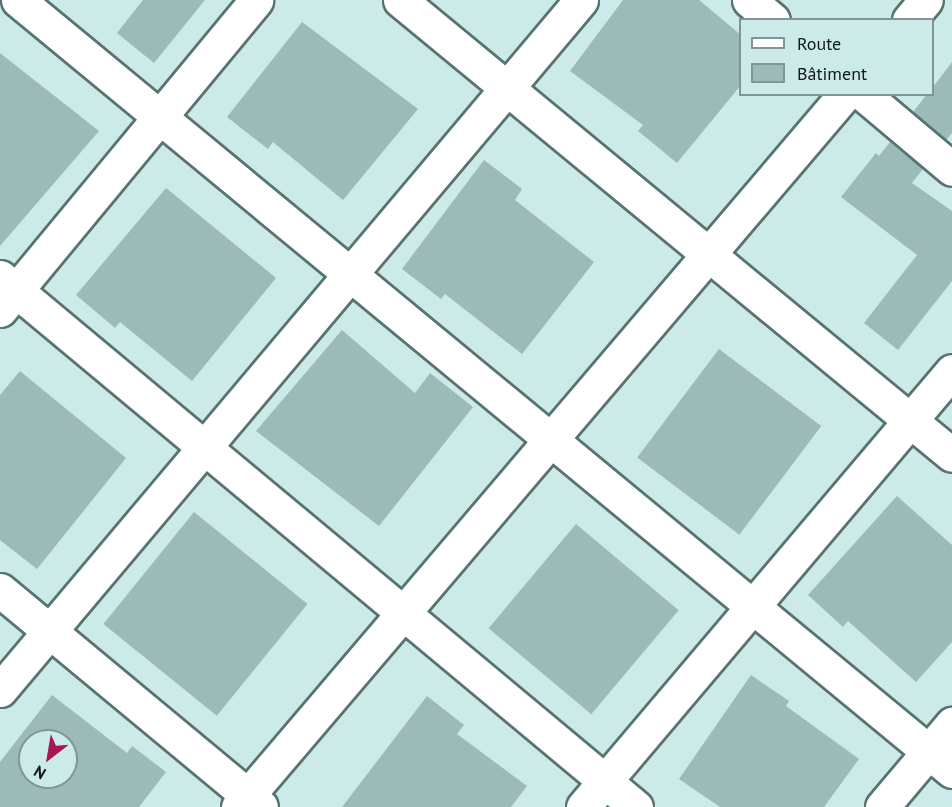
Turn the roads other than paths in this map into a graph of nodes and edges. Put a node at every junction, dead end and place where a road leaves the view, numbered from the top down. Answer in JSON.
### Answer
{"nodes":[{"id":1,"x":18,"y":0,"type":"edge"},
{"id":2,"x":256,"y":0,"type":"edge"},
{"id":3,"x":400,"y":0,"type":"edge"},
{"id":4,"x":581,"y":0,"type":"edge"},
{"id":5,"x":749,"y":0,"type":"edge"},
{"id":6,"x":926,"y":0,"type":"edge"},
{"id":7,"x":771,"y":18,"type":"edge"},
{"id":8,"x":911,"y":18,"type":"edge"},
{"id":9,"x":507,"y":88,"type":"junction"},
{"id":10,"x":843,"y":96,"type":"edge"},
{"id":11,"x":865,"y":96,"type":"edge"},
{"id":12,"x":159,"y":117,"type":"junction"},
{"id":13,"x":952,"y":169,"type":"edge"},
{"id":14,"x":709,"y":254,"type":"junction"},
{"id":15,"x":350,"y":274,"type":"junction"},
{"id":16,"x":5,"y":292,"type":"edge"},
{"id":17,"x":952,"y":371,"type":"edge"},
{"id":18,"x":910,"y":420,"type":"junction"},
{"id":19,"x":551,"y":440,"type":"junction"},
{"id":20,"x":204,"y":448,"type":"junction"},
{"id":21,"x":952,"y":455,"type":"edge"},
{"id":22,"x":0,"y":590,"type":"edge"},
{"id":23,"x":753,"y":607,"type":"junction"},
{"id":24,"x":403,"y":613,"type":"junction"},
{"id":25,"x":49,"y":631,"type":"junction"},
{"id":26,"x":0,"y":690,"type":"edge"},
{"id":27,"x":952,"y":724,"type":"edge"},
{"id":28,"x":940,"y":761,"type":"edge"},
{"id":29,"x":605,"y":781,"type":"junction"},
{"id":30,"x":249,"y":803,"type":"edge"},
{"id":31,"x":583,"y":807,"type":"edge"},
{"id":32,"x":636,"y":807,"type":"edge"},
{"id":33,"x":882,"y":807,"type":"edge"}],
"edges":[{"from":1,"to":12,"type":"street"},
{"from":2,"to":12,"type":"street"},
{"from":3,"to":9,"type":"street"},
{"from":4,"to":9,"type":"street"},
{"from":5,"to":7,"type":"street"},
{"from":6,"to":8,"type":"street"},
{"from":9,"to":14,"type":"street"},
{"from":9,"to":15,"type":"street"},
{"from":10,"to":14,"type":"street"},
{"from":11,"to":13,"type":"street"},
{"from":12,"to":15,"type":"street"},
{"from":12,"to":16,"type":"street"},
{"from":14,"to":18,"type":"street"},
{"from":14,"to":19,"type":"street"},
{"from":15,"to":19,"type":"street"},
{"from":15,"to":20,"type":"street"},
{"from":16,"to":20,"type":"street"},
{"from":17,"to":18,"type":"street"},
{"from":18,"to":21,"type":"street"},
{"from":18,"to":23,"type":"street"},
{"from":19,"to":23,"type":"street"},
{"from":19,"to":24,"type":"street"},
{"from":20,"to":24,"type":"street"},
{"from":20,"to":25,"type":"street"},
{"from":22,"to":25,"type":"street"},
{"from":23,"to":28,"type":"street"},
{"from":23,"to":29,"type":"street"},
{"from":24,"to":29,"type":"street"},
{"from":24,"to":30,"type":"street"},
{"from":25,"to":26,"type":"street"},
{"from":25,"to":30,"type":"street"},
{"from":27,"to":28,"type":"street"},
{"from":28,"to":33,"type":"street"},
{"from":29,"to":31,"type":"street"},
{"from":29,"to":32,"type":"street"}]}
